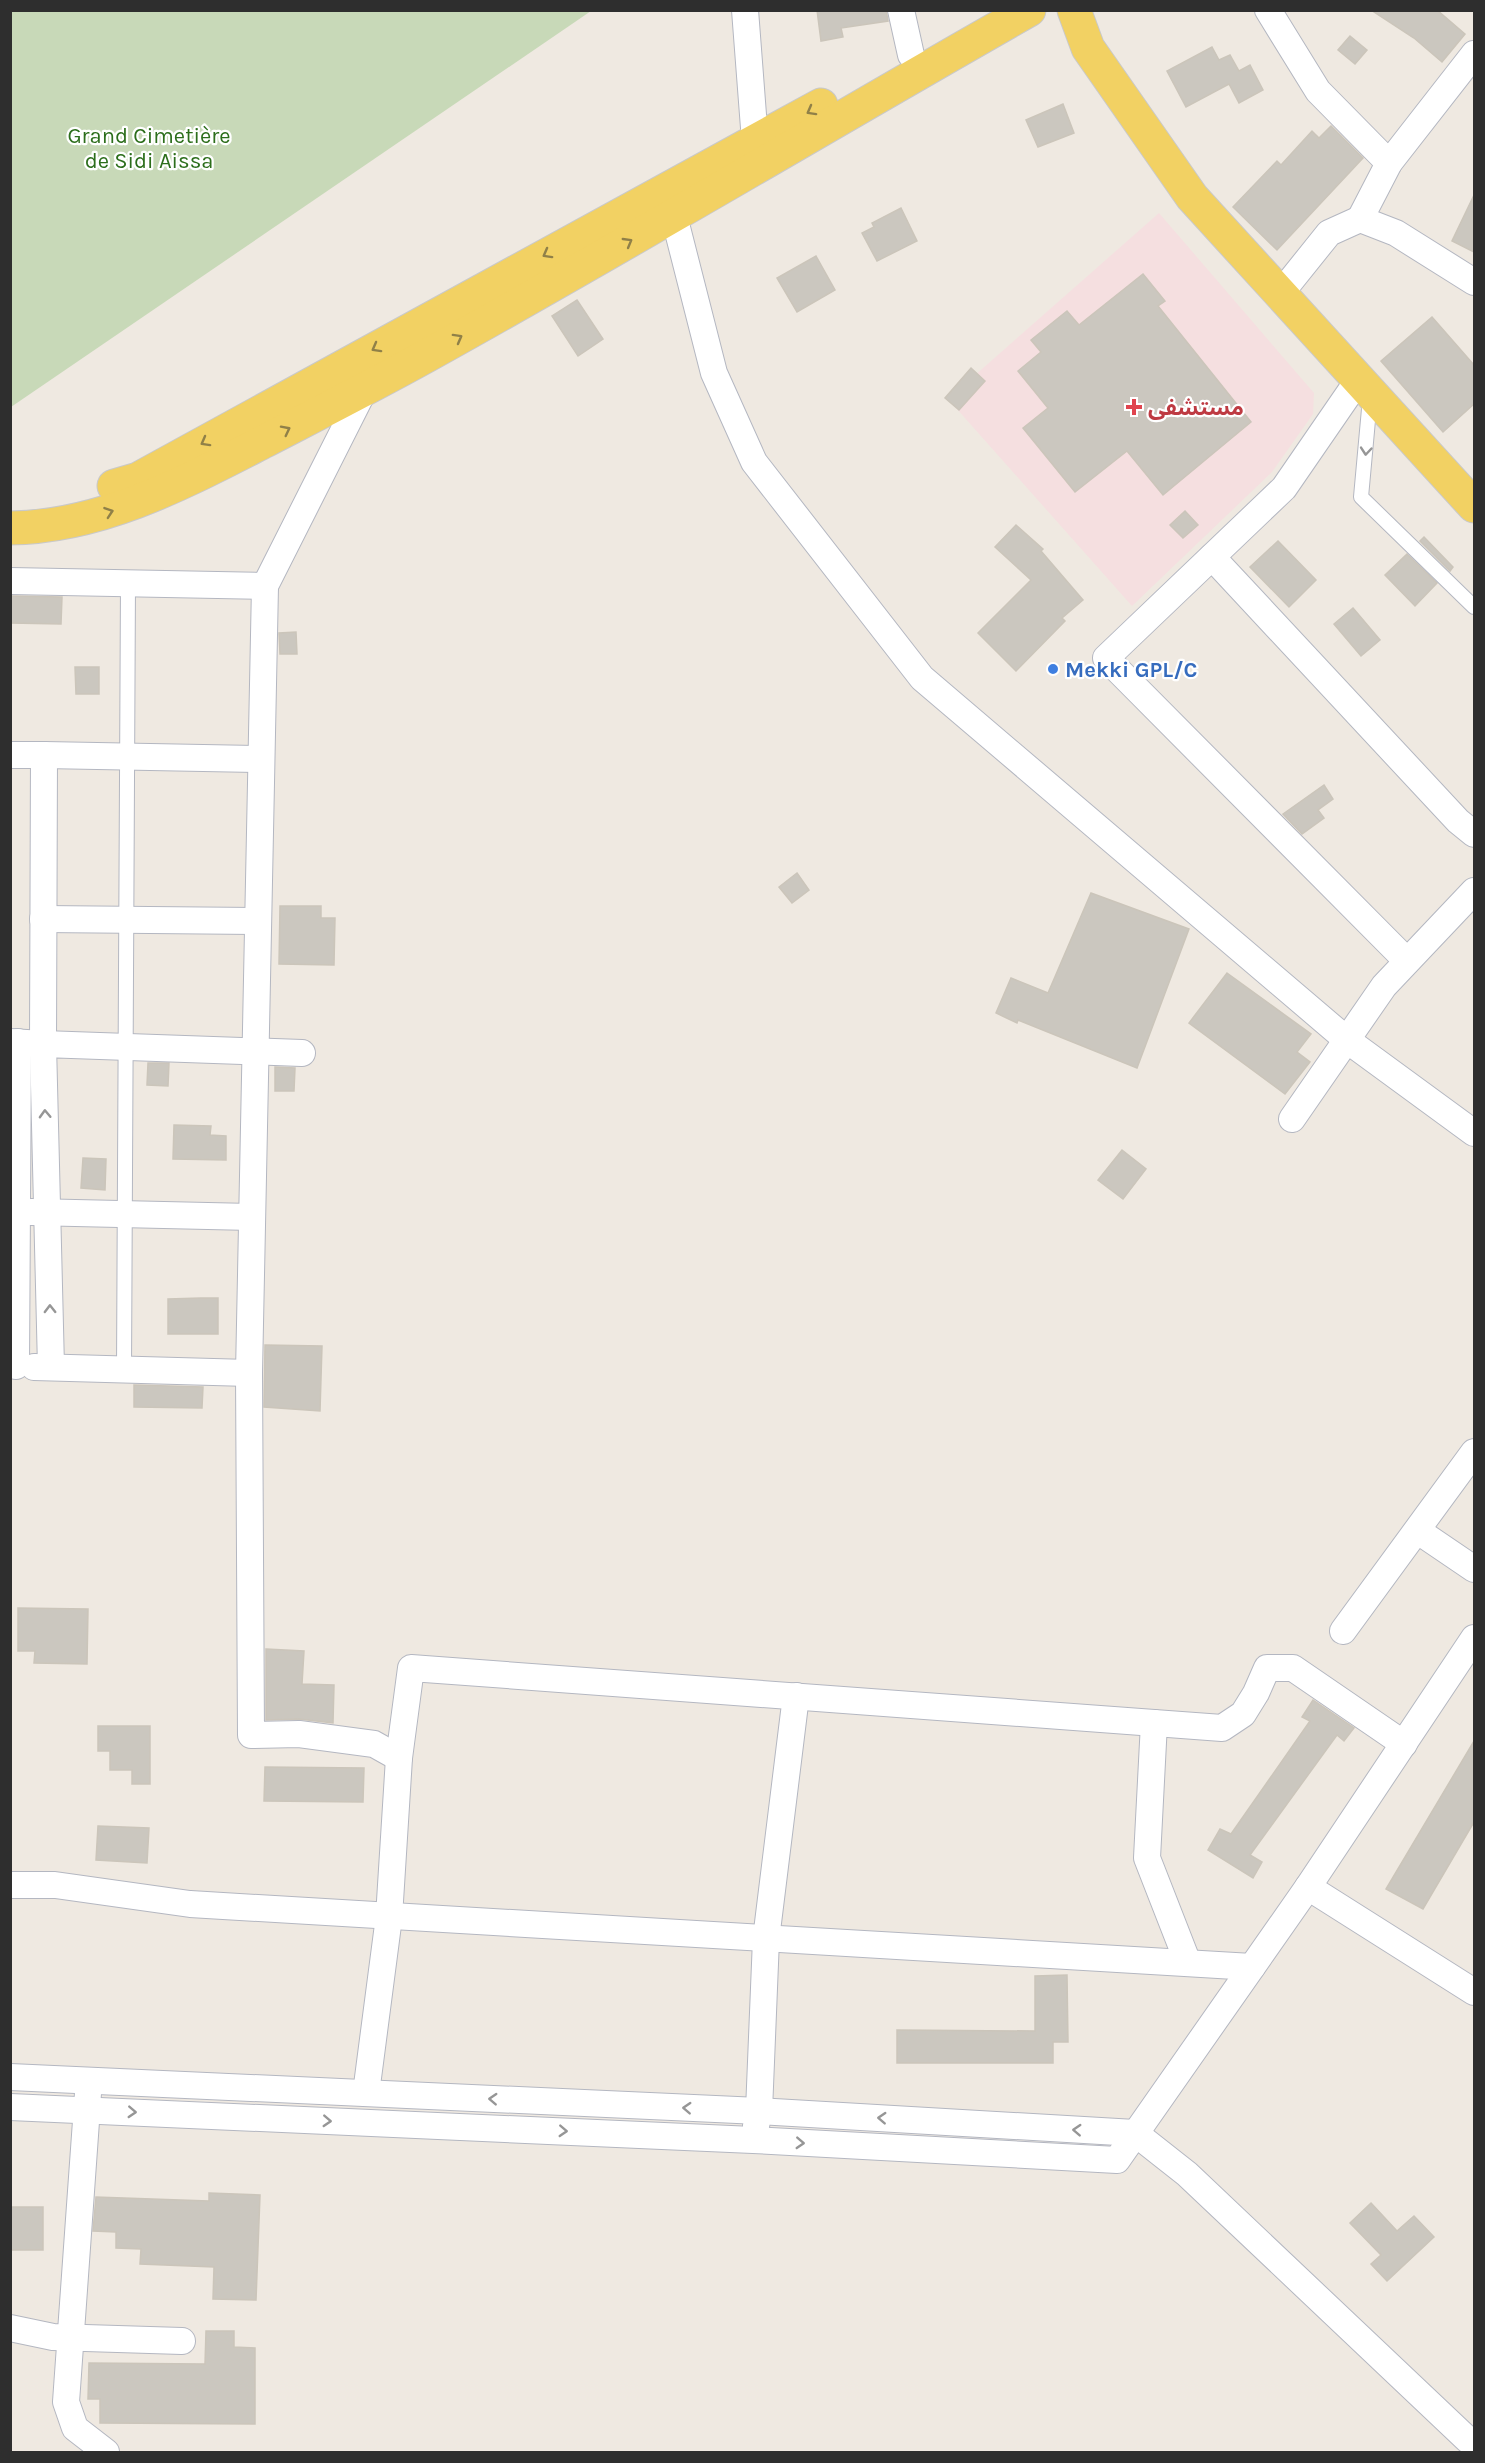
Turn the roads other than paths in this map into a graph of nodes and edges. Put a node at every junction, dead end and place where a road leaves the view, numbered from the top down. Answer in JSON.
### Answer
{"nodes":[{"id":1,"x":746,"y":10,"type":"edge"},
{"id":2,"x":901,"y":10,"type":"edge"},
{"id":3,"x":990,"y":10,"type":"edge"},
{"id":4,"x":1029,"y":10,"type":"edge"},
{"id":5,"x":1074,"y":10,"type":"edge"},
{"id":6,"x":1268,"y":10,"type":"edge"},
{"id":7,"x":1474,"y":54,"type":"edge"},
{"id":8,"x":910,"y":55,"type":"junction"},
{"id":9,"x":755,"y":141,"type":"junction"},
{"id":10,"x":1389,"y":163,"type":"junction"},
{"id":11,"x":668,"y":204,"type":"junction"},
{"id":12,"x":1360,"y":219,"type":"junction"},
{"id":13,"x":1474,"y":282,"type":"edge"},
{"id":14,"x":1280,"y":294,"type":"junction"},
{"id":15,"x":1365,"y":386,"type":"junction"},
{"id":16,"x":364,"y":390,"type":"junction"},
{"id":17,"x":1474,"y":506,"type":"edge"},
{"id":18,"x":10,"y":511,"type":"edge"},
{"id":19,"x":10,"y":528,"type":"edge"},
{"id":20,"x":1212,"y":557,"type":"junction"},
{"id":21,"x":10,"y":581,"type":"edge"},
{"id":22,"x":128,"y":583,"type":"junction"},
{"id":23,"x":265,"y":586,"type":"junction"},
{"id":24,"x":1474,"y":607,"type":"edge"},
{"id":25,"x":10,"y":754,"type":"edge"},
{"id":26,"x":44,"y":755,"type":"junction"},
{"id":27,"x":128,"y":757,"type":"junction"},
{"id":28,"x":261,"y":759,"type":"junction"},
{"id":29,"x":1474,"y":834,"type":"edge"},
{"id":30,"x":1474,"y":891,"type":"edge"},
{"id":31,"x":43,"y":919,"type":"junction"},
{"id":32,"x":127,"y":920,"type":"junction"},
{"id":33,"x":258,"y":921,"type":"junction"},
{"id":34,"x":1407,"y":961,"type":"junction"},
{"id":35,"x":1347,"y":1040,"type":"junction"},
{"id":36,"x":24,"y":1042,"type":"edge"},
{"id":37,"x":127,"y":1046,"type":"junction"},
{"id":38,"x":255,"y":1051,"type":"junction"},
{"id":39,"x":302,"y":1053,"type":"dead end"},
{"id":40,"x":1292,"y":1119,"type":"dead end"},
{"id":41,"x":1474,"y":1132,"type":"edge"},
{"id":42,"x":14,"y":1212,"type":"edge"},
{"id":43,"x":47,"y":1213,"type":"junction"},
{"id":44,"x":125,"y":1214,"type":"junction"},
{"id":45,"x":252,"y":1217,"type":"junction"},
{"id":46,"x":13,"y":1366,"type":"edge"},
{"id":47,"x":51,"y":1367,"type":"junction"},
{"id":48,"x":124,"y":1369,"type":"junction"},
{"id":49,"x":249,"y":1373,"type":"junction"},
{"id":50,"x":1474,"y":1452,"type":"edge"},
{"id":51,"x":1418,"y":1531,"type":"junction"},
{"id":52,"x":1474,"y":1569,"type":"edge"},
{"id":53,"x":1343,"y":1631,"type":"dead end"},
{"id":54,"x":1474,"y":1638,"type":"edge"},
{"id":55,"x":796,"y":1696,"type":"junction"},
{"id":56,"x":1154,"y":1723,"type":"junction"},
{"id":57,"x":1404,"y":1744,"type":"junction"},
{"id":58,"x":399,"y":1758,"type":"junction"},
{"id":59,"x":10,"y":1885,"type":"edge"},
{"id":60,"x":1308,"y":1887,"type":"junction"},
{"id":61,"x":389,"y":1917,"type":"junction"},
{"id":62,"x":766,"y":1939,"type":"junction"},
{"id":63,"x":1188,"y":1963,"type":"junction"},
{"id":64,"x":1252,"y":1967,"type":"junction"},
{"id":65,"x":1474,"y":1992,"type":"edge"},
{"id":66,"x":10,"y":2077,"type":"edge"},
{"id":67,"x":88,"y":2080,"type":"junction"},
{"id":68,"x":366,"y":2093,"type":"junction"},
{"id":69,"x":10,"y":2107,"type":"edge"},
{"id":70,"x":86,"y":2110,"type":"junction"},
{"id":71,"x":759,"y":2111,"type":"junction"},
{"id":72,"x":1135,"y":2133,"type":"junction"},
{"id":73,"x":753,"y":2140,"type":"junction"},
{"id":74,"x":10,"y":2328,"type":"edge"},
{"id":75,"x":71,"y":2337,"type":"junction"},
{"id":76,"x":182,"y":2341,"type":"dead end"},
{"id":77,"x":1474,"y":2442,"type":"edge"},
{"id":78,"x":106,"y":2452,"type":"edge"}],
"edges":[{"from":1,"to":9,"type":"street"},
{"from":2,"to":8,"type":"street"},
{"from":3,"to":8,"type":"main road"},
{"from":4,"to":11,"type":"main road"},
{"from":5,"to":14,"type":"main road"},
{"from":6,"to":10,"type":"street"},
{"from":7,"to":10,"type":"street"},
{"from":8,"to":9,"type":"main road","one_way":true},
{"from":9,"to":11,"type":"main road"},
{"from":10,"to":12,"type":"street"},
{"from":16,"to":11,"type":"main road","one_way":true},
{"from":11,"to":18,"type":"main road","one_way":true},
{"from":11,"to":35,"type":"street"},
{"from":12,"to":13,"type":"street"},
{"from":12,"to":14,"type":"street"},
{"from":14,"to":15,"type":"main road"},
{"from":15,"to":17,"type":"main road"},
{"from":15,"to":20,"type":"street"},
{"from":15,"to":24,"type":"lane","one_way":true},
{"from":19,"to":16,"type":"main road","one_way":true},
{"from":16,"to":23,"type":"street"},
{"from":20,"to":29,"type":"street"},
{"from":20,"to":34,"type":"street"},
{"from":21,"to":22,"type":"street"},
{"from":22,"to":23,"type":"street"},
{"from":22,"to":27,"type":"lane"},
{"from":23,"to":28,"type":"street"},
{"from":25,"to":26,"type":"street"},
{"from":26,"to":27,"type":"street"},
{"from":26,"to":31,"type":"street"},
{"from":27,"to":28,"type":"street"},
{"from":27,"to":32,"type":"lane"},
{"from":28,"to":33,"type":"street"},
{"from":30,"to":34,"type":"street"},
{"from":31,"to":32,"type":"street"},
{"from":31,"to":36,"type":"street"},
{"from":32,"to":33,"type":"street"},
{"from":32,"to":37,"type":"lane"},
{"from":33,"to":38,"type":"street"},
{"from":34,"to":35,"type":"street"},
{"from":35,"to":40,"type":"street"},
{"from":35,"to":41,"type":"street"},
{"from":36,"to":37,"type":"street"},
{"from":36,"to":42,"type":"street"},
{"from":43,"to":36,"type":"street","one_way":true},
{"from":37,"to":38,"type":"street"},
{"from":37,"to":44,"type":"lane"},
{"from":38,"to":39,"type":"street"},
{"from":38,"to":45,"type":"street"},
{"from":42,"to":43,"type":"street"},
{"from":42,"to":46,"type":"street"},
{"from":43,"to":44,"type":"street"},
{"from":47,"to":43,"type":"street","one_way":true},
{"from":44,"to":45,"type":"street"},
{"from":44,"to":48,"type":"lane"},
{"from":45,"to":49,"type":"street"},
{"from":46,"to":47,"type":"street"},
{"from":47,"to":48,"type":"street"},
{"from":48,"to":49,"type":"street"},
{"from":49,"to":58,"type":"street"},
{"from":50,"to":51,"type":"street"},
{"from":51,"to":52,"type":"street"},
{"from":51,"to":53,"type":"street"},
{"from":54,"to":57,"type":"street"},
{"from":55,"to":56,"type":"street"},
{"from":55,"to":58,"type":"street"},
{"from":55,"to":62,"type":"street"},
{"from":56,"to":57,"type":"street"},
{"from":56,"to":63,"type":"street"},
{"from":57,"to":60,"type":"street"},
{"from":58,"to":61,"type":"street"},
{"from":59,"to":61,"type":"street"},
{"from":60,"to":64,"type":"street"},
{"from":60,"to":65,"type":"street"},
{"from":61,"to":62,"type":"street"},
{"from":61,"to":68,"type":"street"},
{"from":62,"to":63,"type":"street"},
{"from":62,"to":71,"type":"street"},
{"from":63,"to":64,"type":"street"},
{"from":64,"to":72,"type":"street"},
{"from":66,"to":67,"type":"street"},
{"from":67,"to":68,"type":"street"},
{"from":67,"to":70,"type":"street"},
{"from":71,"to":68,"type":"street","one_way":true},
{"from":69,"to":70,"type":"street"},
{"from":70,"to":73,"type":"street","one_way":true},
{"from":70,"to":75,"type":"street"},
{"from":72,"to":71,"type":"street","one_way":true},
{"from":71,"to":73,"type":"street"},
{"from":73,"to":72,"type":"street","one_way":true},
{"from":72,"to":77,"type":"street"},
{"from":74,"to":75,"type":"street"},
{"from":75,"to":76,"type":"street"},
{"from":75,"to":78,"type":"street"}]}
